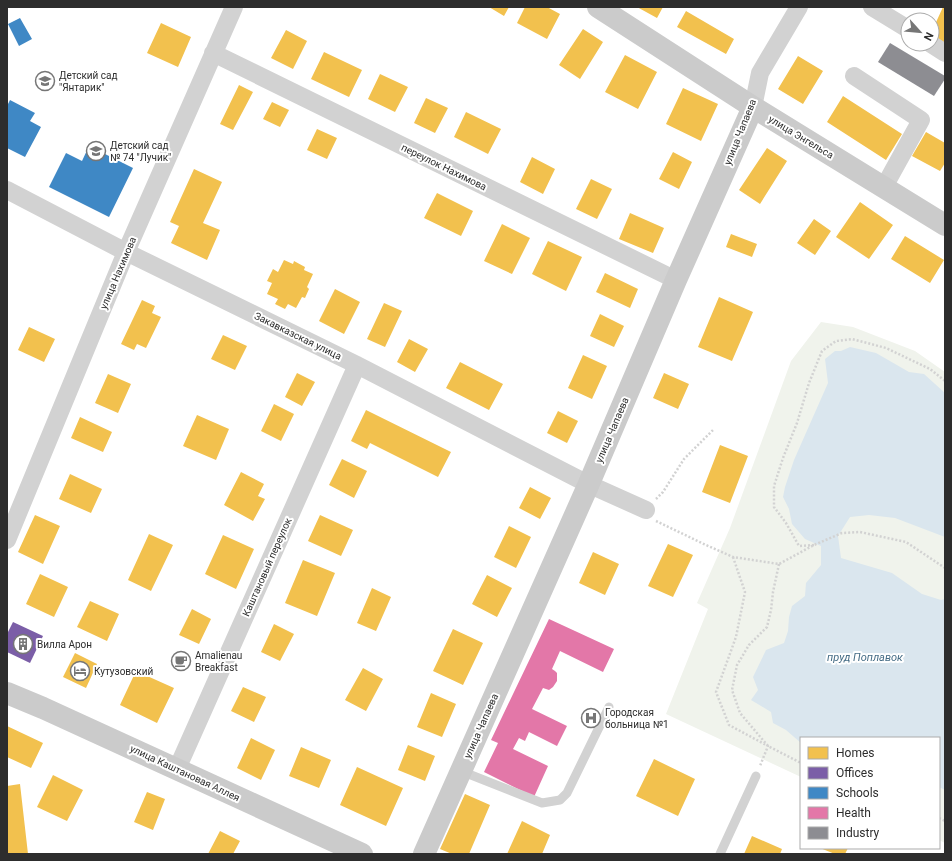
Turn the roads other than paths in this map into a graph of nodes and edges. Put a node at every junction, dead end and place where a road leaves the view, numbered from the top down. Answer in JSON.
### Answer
{"nodes":[{"id":1,"x":234,"y":7,"type":"edge"},
{"id":2,"x":598,"y":7,"type":"edge"},
{"id":3,"x":799,"y":7,"type":"edge"},
{"id":4,"x":872,"y":7,"type":"edge"},
{"id":5,"x":900,"y":24,"type":"edge"},
{"id":6,"x":213,"y":53,"type":"junction"},
{"id":7,"x":854,"y":76,"type":"dead end"},
{"id":8,"x":752,"y":107,"type":"junction"},
{"id":9,"x":884,"y":187,"type":"junction"},
{"id":10,"x":7,"y":190,"type":"edge"},
{"id":11,"x":945,"y":225,"type":"edge"},
{"id":12,"x":126,"y":252,"type":"junction"},
{"id":13,"x":676,"y":280,"type":"junction"},
{"id":14,"x":357,"y":365,"type":"junction"},
{"id":15,"x":588,"y":484,"type":"junction"},
{"id":16,"x":646,"y":510,"type":"road end"},
{"id":17,"x":7,"y":540,"type":"edge"},
{"id":18,"x":7,"y":693,"type":"edge"},
{"id":19,"x":609,"y":707,"type":"dead end"},
{"id":20,"x":176,"y":769,"type":"junction"},
{"id":21,"x":461,"y":771,"type":"junction"},
{"id":22,"x":756,"y":776,"type":"road end"},
{"id":23,"x":362,"y":854,"type":"edge"},
{"id":24,"x":424,"y":854,"type":"edge"},
{"id":25,"x":720,"y":854,"type":"edge"}],
"edges":[{"from":1,"to":6,"type":"street","name":"улица Нахимова"},
{"from":2,"to":8,"type":"street","name":"улица Энгельса"},
{"from":3,"to":8,"type":"street","name":"улица Чапаева"},
{"from":4,"to":5,"type":"street"},
{"from":6,"to":12,"type":"street","name":"улица Нахимова"},
{"from":6,"to":13,"type":"street","name":"переулок Нахимова"},
{"from":7,"to":9,"type":"street"},
{"from":8,"to":9,"type":"street","name":"улица Энгельса"},
{"from":8,"to":13,"type":"street","name":"улица Чапаева"},
{"from":9,"to":11,"type":"street","name":"улица Энгельса"},
{"from":10,"to":12,"type":"street","name":"Закавказская улица"},
{"from":12,"to":14,"type":"street","name":"Закавказская улица"},
{"from":12,"to":17,"type":"street","name":"улица Нахимова"},
{"from":13,"to":15,"type":"street","name":"улица Чапаева"},
{"from":14,"to":15,"type":"street","name":"Закавказская улица"},
{"from":14,"to":20,"type":"street","name":"Каштановый переулок"},
{"from":15,"to":16,"type":"street","name":"Закавказская улица"},
{"from":15,"to":21,"type":"street","name":"улица Чапаева"},
{"from":18,"to":20,"type":"street","name":"улица Каштановая Аллея"},
{"from":19,"to":21,"type":"lane"},
{"from":20,"to":23,"type":"street","name":"улица Каштановая Аллея"},
{"from":21,"to":24,"type":"street","name":"улица Чапаева"},
{"from":22,"to":25,"type":"lane"}]}
